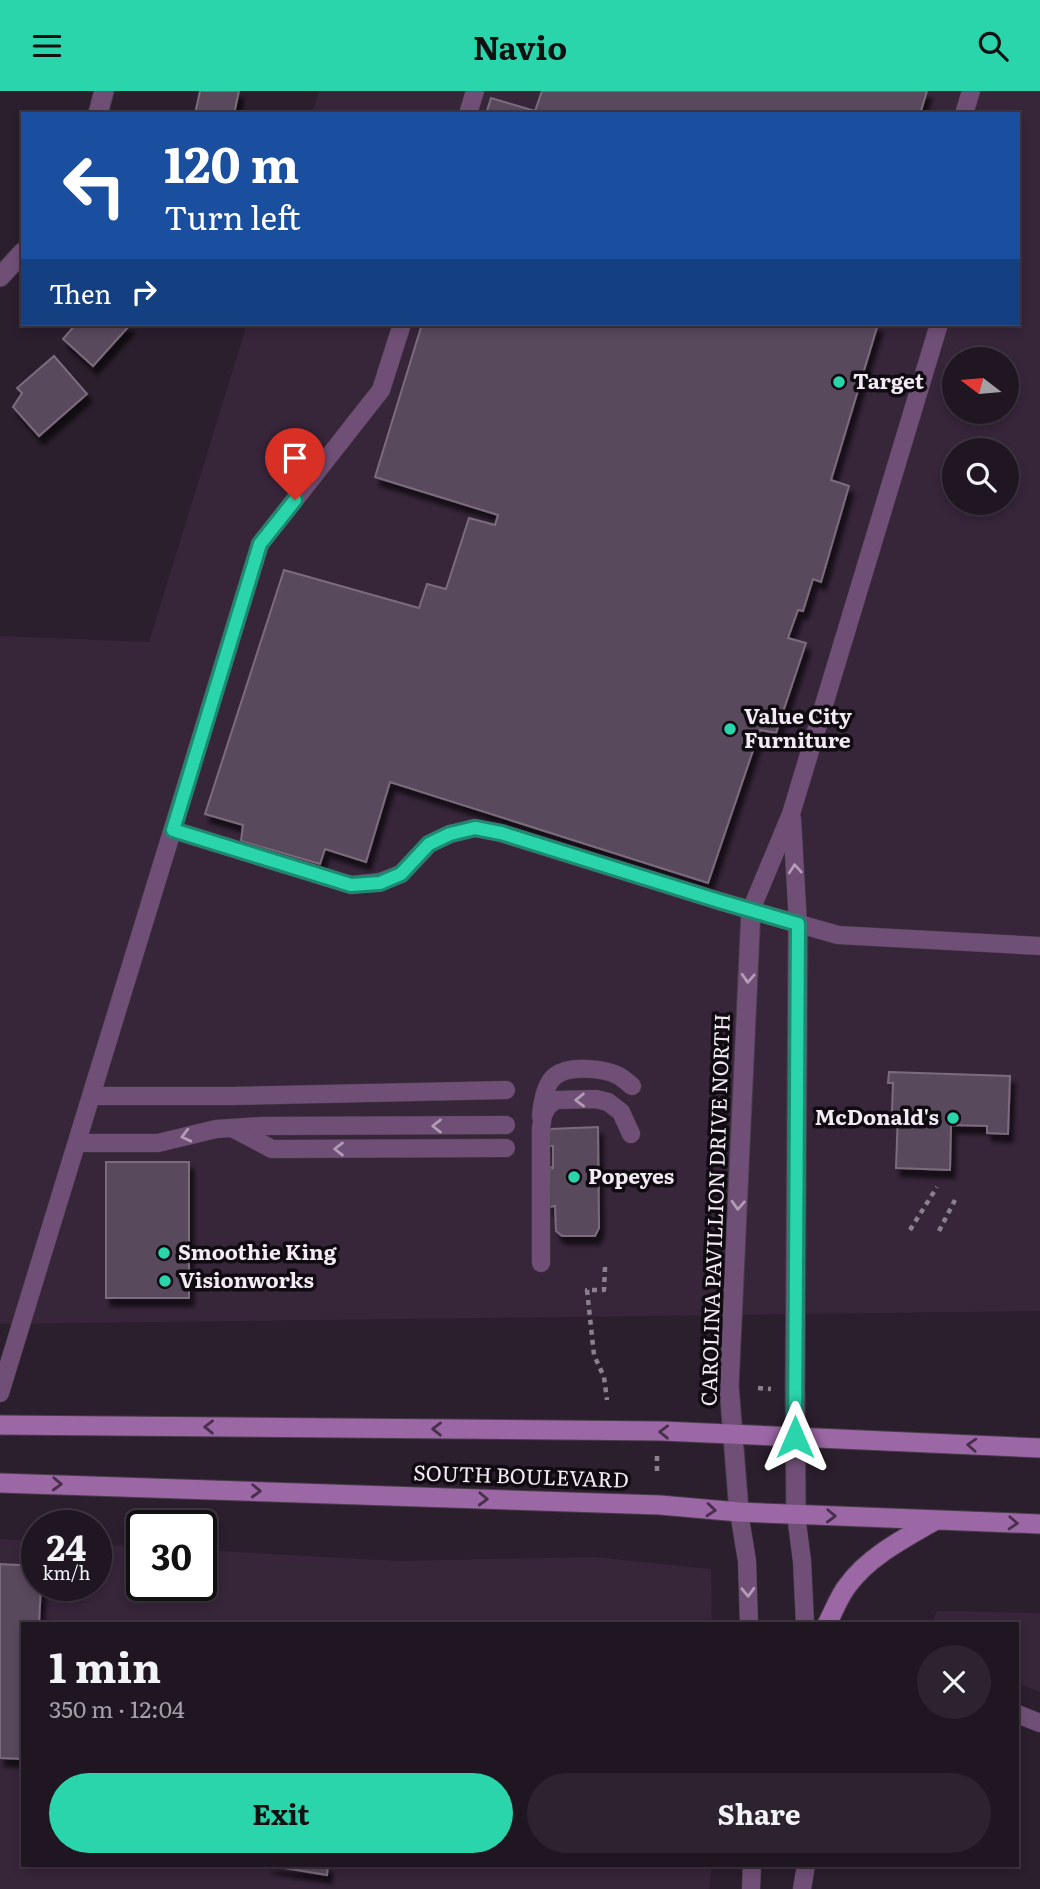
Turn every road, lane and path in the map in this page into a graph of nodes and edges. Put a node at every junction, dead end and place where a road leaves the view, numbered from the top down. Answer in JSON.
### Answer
{"nodes":[{"id":1,"x":104,"y":91,"type":"edge"},
{"id":2,"x":475,"y":91,"type":"edge"},
{"id":3,"x":971,"y":91,"type":"edge"},
{"id":4,"x":98,"y":112,"type":"edge"},
{"id":5,"x":469,"y":112,"type":"edge"},
{"id":6,"x":965,"y":112,"type":"edge"},
{"id":7,"x":21,"y":254,"type":"edge"},
{"id":8,"x":0,"y":277,"type":"edge"},
{"id":9,"x":401,"y":326,"type":"edge"},
{"id":10,"x":938,"y":326,"type":"edge"},
{"id":11,"x":791,"y":814,"type":"junction"},
{"id":12,"x":173,"y":830,"type":"junction"},
{"id":13,"x":751,"y":910,"type":"junction"},
{"id":14,"x":798,"y":924,"type":"junction"},
{"id":15,"x":1040,"y":946,"type":"edge"},
{"id":16,"x":632,"y":1086,"type":"dead end"},
{"id":17,"x":506,"y":1090,"type":"dead end"},
{"id":18,"x":91,"y":1096,"type":"junction"},
{"id":19,"x":506,"y":1125,"type":"dead end"},
{"id":20,"x":233,"y":1128,"type":"junction"},
{"id":21,"x":541,"y":1128,"type":"junction"},
{"id":22,"x":631,"y":1134,"type":"dead end"},
{"id":23,"x":77,"y":1143,"type":"junction"},
{"id":24,"x":506,"y":1148,"type":"dead end"},
{"id":25,"x":937,"y":1187,"type":"dead end"},
{"id":26,"x":955,"y":1200,"type":"dead end"},
{"id":27,"x":911,"y":1230,"type":"dead end"},
{"id":28,"x":939,"y":1231,"type":"dead end"},
{"id":29,"x":234,"y":1249,"type":"dead end"},
{"id":30,"x":196,"y":1250,"type":"dead end"},
{"id":31,"x":541,"y":1263,"type":"dead end"},
{"id":32,"x":605,"y":1267,"type":"dead end"},
{"id":33,"x":758,"y":1388,"type":"dead end"},
{"id":34,"x":771,"y":1389,"type":"dead end"},
{"id":35,"x":0,"y":1393,"type":"edge"},
{"id":36,"x":607,"y":1400,"type":"dead end"},
{"id":37,"x":0,"y":1425,"type":"edge"},
{"id":38,"x":733,"y":1434,"type":"junction"},
{"id":39,"x":795,"y":1437,"type":"junction"},
{"id":40,"x":1040,"y":1448,"type":"edge"},
{"id":41,"x":657,"y":1455,"type":"dead end"},
{"id":42,"x":657,"y":1471,"type":"dead end"},
{"id":43,"x":0,"y":1483,"type":"edge"},
{"id":44,"x":739,"y":1512,"type":"junction"},
{"id":45,"x":796,"y":1515,"type":"junction"},
{"id":46,"x":937,"y":1520,"type":"junction"},
{"id":47,"x":1040,"y":1524,"type":"edge"},
{"id":48,"x":749,"y":1622,"type":"edge"},
{"id":49,"x":805,"y":1622,"type":"edge"},
{"id":50,"x":828,"y":1622,"type":"edge"},
{"id":51,"x":1019,"y":1715,"type":"edge"},
{"id":52,"x":1040,"y":1723,"type":"edge"},
{"id":53,"x":752,"y":1867,"type":"edge"},
{"id":54,"x":806,"y":1867,"type":"edge"},
{"id":55,"x":751,"y":1889,"type":"edge"},
{"id":56,"x":802,"y":1889,"type":"edge"}],
"edges":[{"from":1,"to":4,"type":"street"},
{"from":2,"to":5,"type":"lane"},
{"from":3,"to":6,"type":"lane"},
{"from":7,"to":8,"type":"street"},
{"from":9,"to":12,"type":"lane"},
{"from":10,"to":11,"type":"lane"},
{"from":11,"to":13,"type":"lane"},
{"from":14,"to":11,"type":"lane","one_way":true},
{"from":12,"to":13,"type":"lane"},
{"from":12,"to":18,"type":"lane"},
{"from":13,"to":14,"type":"lane"},
{"from":13,"to":38,"type":"street","name":"CAROLINA PAVILLION DRIVE NORTH","one_way":true},
{"from":14,"to":15,"type":"lane"},
{"from":14,"to":39,"type":"street"},
{"from":16,"to":21,"type":"lane"},
{"from":17,"to":18,"type":"lane"},
{"from":18,"to":23,"type":"lane"},
{"from":19,"to":20,"type":"lane","one_way":true},
{"from":20,"to":23,"type":"lane","one_way":true},
{"from":24,"to":20,"type":"lane","one_way":true},
{"from":22,"to":21,"type":"lane","one_way":true},
{"from":21,"to":31,"type":"lane"},
{"from":23,"to":35,"type":"lane"},
{"from":25,"to":27,"type":"path"},
{"from":26,"to":28,"type":"path"},
{"from":29,"to":30,"type":"path"},
{"from":32,"to":36,"type":"path"},
{"from":33,"to":34,"type":"path"},
{"from":38,"to":37,"type":"main road","one_way":true},
{"from":38,"to":39,"type":"main road"},
{"from":38,"to":44,"type":"street","name":"CAROLINA PAVILLION DRIVE NORTH"},
{"from":40,"to":39,"type":"main road","one_way":true},
{"from":39,"to":45,"type":"street"},
{"from":41,"to":42,"type":"path"},
{"from":43,"to":44,"type":"main road","name":"SOUTH BOULEVARD","one_way":true},
{"from":44,"to":45,"type":"main road","name":"SOUTH BOULEVARD"},
{"from":44,"to":48,"type":"lane","one_way":true},
{"from":45,"to":46,"type":"main road","name":"SOUTH BOULEVARD","one_way":true},
{"from":45,"to":49,"type":"lane"},
{"from":46,"to":47,"type":"main road","name":"SOUTH BOULEVARD","one_way":true},
{"from":46,"to":50,"type":"main road"},
{"from":51,"to":52,"type":"lane"},
{"from":53,"to":55,"type":"lane"},
{"from":54,"to":56,"type":"lane"}]}
